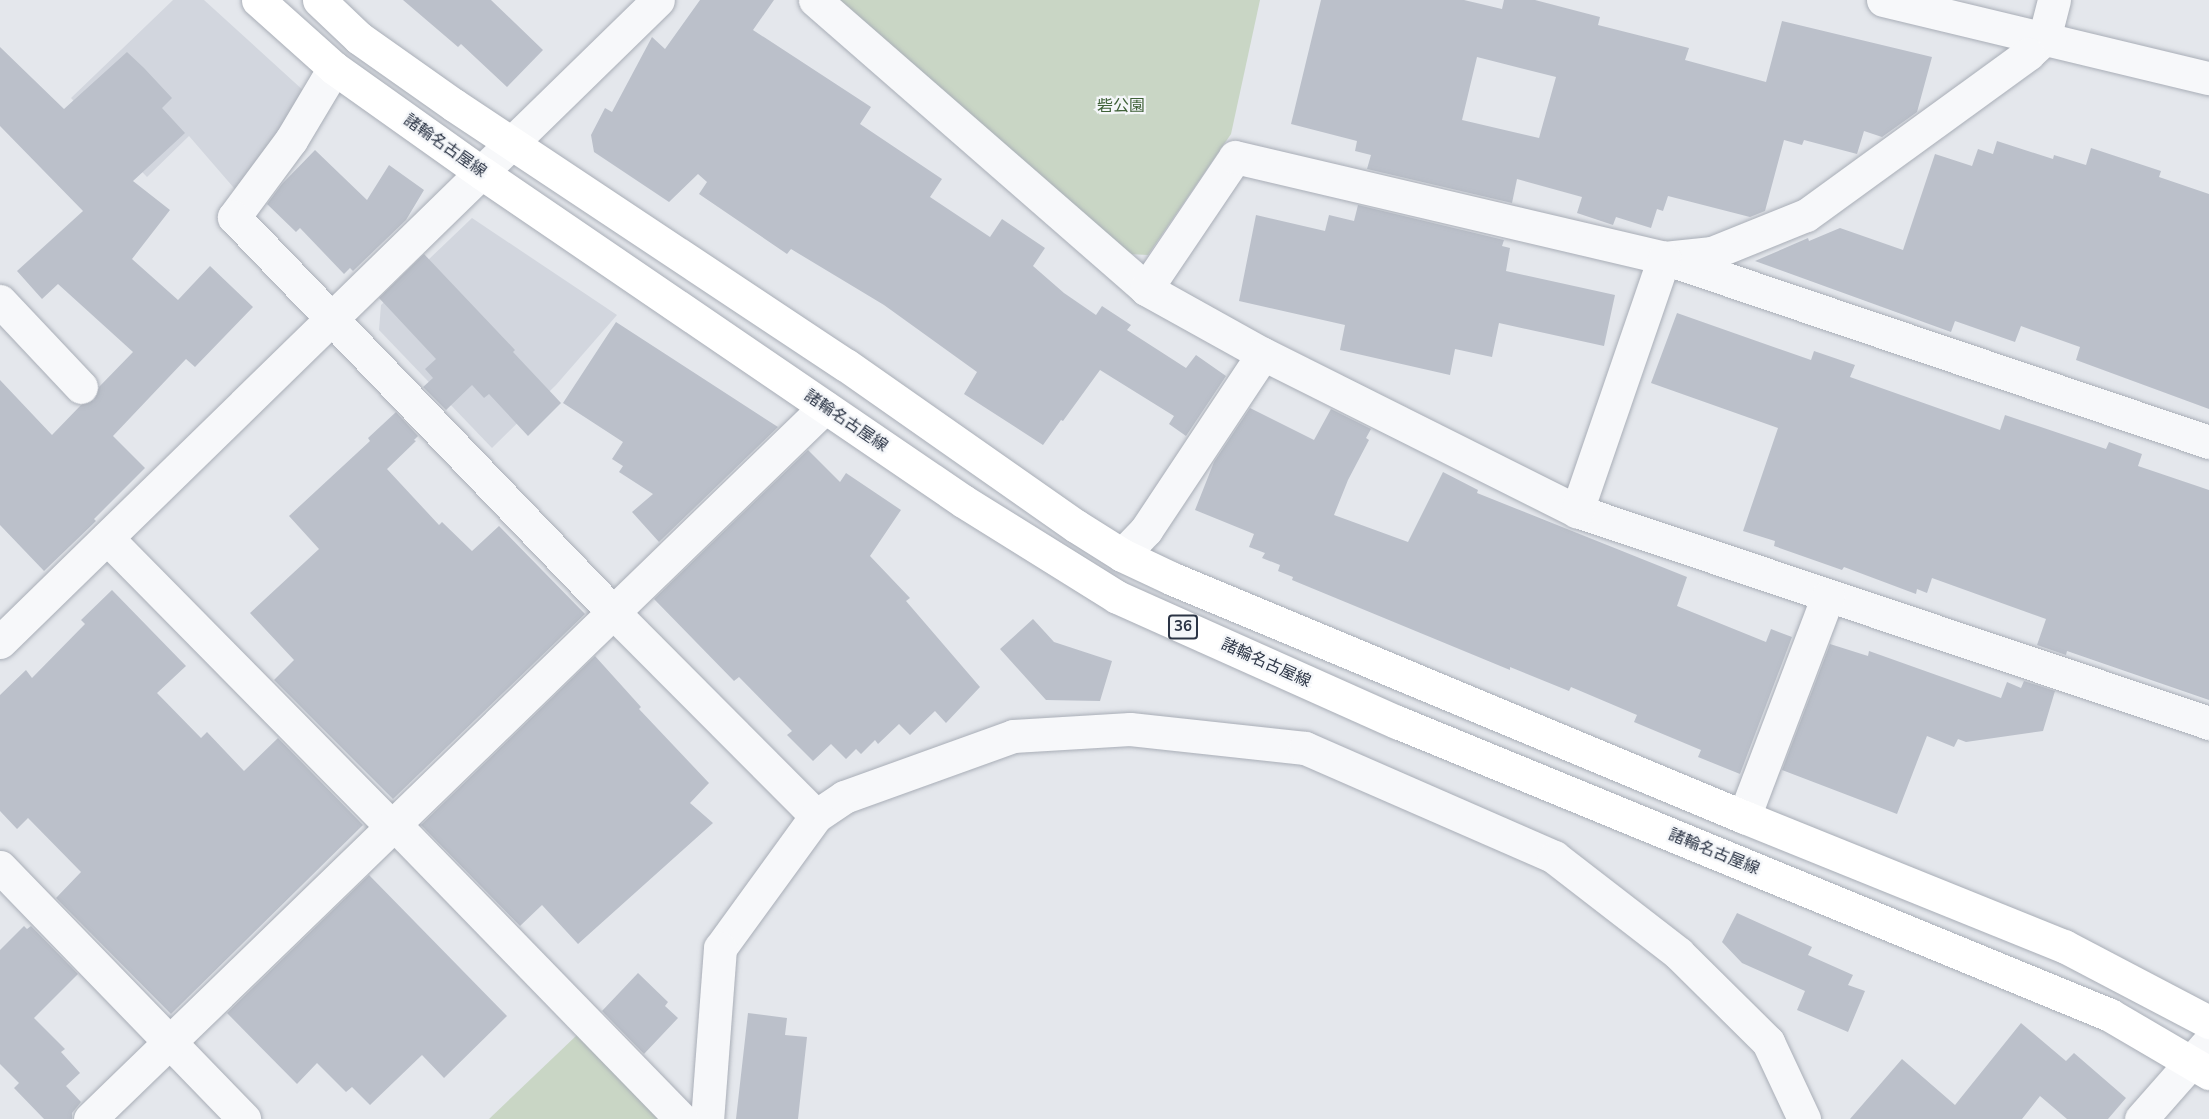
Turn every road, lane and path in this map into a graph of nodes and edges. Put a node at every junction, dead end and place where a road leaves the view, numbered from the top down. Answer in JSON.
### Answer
{"nodes":[{"id":1,"x":258,"y":0,"type":"edge"},
{"id":2,"x":658,"y":0,"type":"edge"},
{"id":3,"x":815,"y":0,"type":"edge"},
{"id":4,"x":1883,"y":0,"type":"edge"},
{"id":5,"x":2054,"y":0,"type":"edge"},
{"id":6,"x":329,"y":3,"type":"edge"},
{"id":7,"x":2044,"y":39,"type":"junction"},
{"id":8,"x":334,"y":68,"type":"junction"},
{"id":9,"x":2209,"y":78,"type":"edge"},
{"id":10,"x":511,"y":144,"type":"junction"},
{"id":11,"x":482,"y":173,"type":"junction"},
{"id":12,"x":1664,"y":258,"type":"junction"},
{"id":13,"x":1146,"y":289,"type":"junction"},
{"id":14,"x":0,"y":300,"type":"edge"},
{"id":15,"x":331,"y":321,"type":"junction"},
{"id":16,"x":1263,"y":354,"type":"junction"},
{"id":17,"x":81,"y":387,"type":"dead end"},
{"id":18,"x":825,"y":407,"type":"junction"},
{"id":19,"x":2209,"y":442,"type":"edge"},
{"id":20,"x":1577,"y":511,"type":"junction"},
{"id":21,"x":107,"y":538,"type":"junction"},
{"id":22,"x":1122,"y":555,"type":"junction"},
{"id":23,"x":1828,"y":596,"type":"junction"},
{"id":24,"x":614,"y":613,"type":"junction"},
{"id":25,"x":0,"y":642,"type":"edge"},
{"id":26,"x":2209,"y":723,"type":"edge"},
{"id":27,"x":816,"y":816,"type":"junction"},
{"id":28,"x":1744,"y":817,"type":"junction"},
{"id":29,"x":393,"y":825,"type":"junction"},
{"id":30,"x":0,"y":867,"type":"edge"},
{"id":31,"x":2209,"y":1022,"type":"edge"},
{"id":32,"x":169,"y":1043,"type":"junction"},
{"id":33,"x":2203,"y":1059,"type":"edge"},
{"id":34,"x":90,"y":1119,"type":"edge"},
{"id":35,"x":243,"y":1119,"type":"edge"},
{"id":36,"x":681,"y":1119,"type":"edge"},
{"id":37,"x":707,"y":1119,"type":"edge"},
{"id":38,"x":1804,"y":1119,"type":"edge"},
{"id":39,"x":2141,"y":1119,"type":"edge"}],
"edges":[{"from":1,"to":8,"type":"main road","name":"諸輪名古屋線","number":"36"},
{"from":2,"to":10,"type":"street"},
{"from":3,"to":13,"type":"street"},
{"from":4,"to":7,"type":"street"},
{"from":5,"to":7,"type":"street"},
{"from":6,"to":10,"type":"main road","number":"36"},
{"from":7,"to":9,"type":"street"},
{"from":7,"to":12,"type":"street"},
{"from":8,"to":11,"type":"main road","name":"諸輪名古屋線","number":"36"},
{"from":8,"to":15,"type":"street"},
{"from":10,"to":11,"type":"street"},
{"from":10,"to":22,"type":"main road","number":"36"},
{"from":11,"to":15,"type":"street"},
{"from":11,"to":18,"type":"main road","name":"諸輪名古屋線","number":"36"},
{"from":12,"to":13,"type":"street"},
{"from":12,"to":19,"type":"street"},
{"from":12,"to":20,"type":"street"},
{"from":13,"to":16,"type":"street"},
{"from":14,"to":17,"type":"street"},
{"from":15,"to":21,"type":"street"},
{"from":15,"to":24,"type":"street"},
{"from":16,"to":20,"type":"street"},
{"from":16,"to":22,"type":"street"},
{"from":18,"to":24,"type":"street"},
{"from":18,"to":33,"type":"main road","name":"諸輪名古屋線","number":"36"},
{"from":20,"to":23,"type":"street"},
{"from":21,"to":25,"type":"street"},
{"from":21,"to":29,"type":"street"},
{"from":22,"to":28,"type":"main road","number":"36"},
{"from":23,"to":26,"type":"street"},
{"from":23,"to":28,"type":"street"},
{"from":24,"to":27,"type":"street"},
{"from":24,"to":29,"type":"street"},
{"from":27,"to":37,"type":"street"},
{"from":27,"to":38,"type":"street"},
{"from":28,"to":31,"type":"main road","number":"36"},
{"from":29,"to":32,"type":"street"},
{"from":29,"to":36,"type":"street"},
{"from":30,"to":32,"type":"street"},
{"from":32,"to":34,"type":"street"},
{"from":32,"to":35,"type":"street"},
{"from":33,"to":39,"type":"street"}]}
